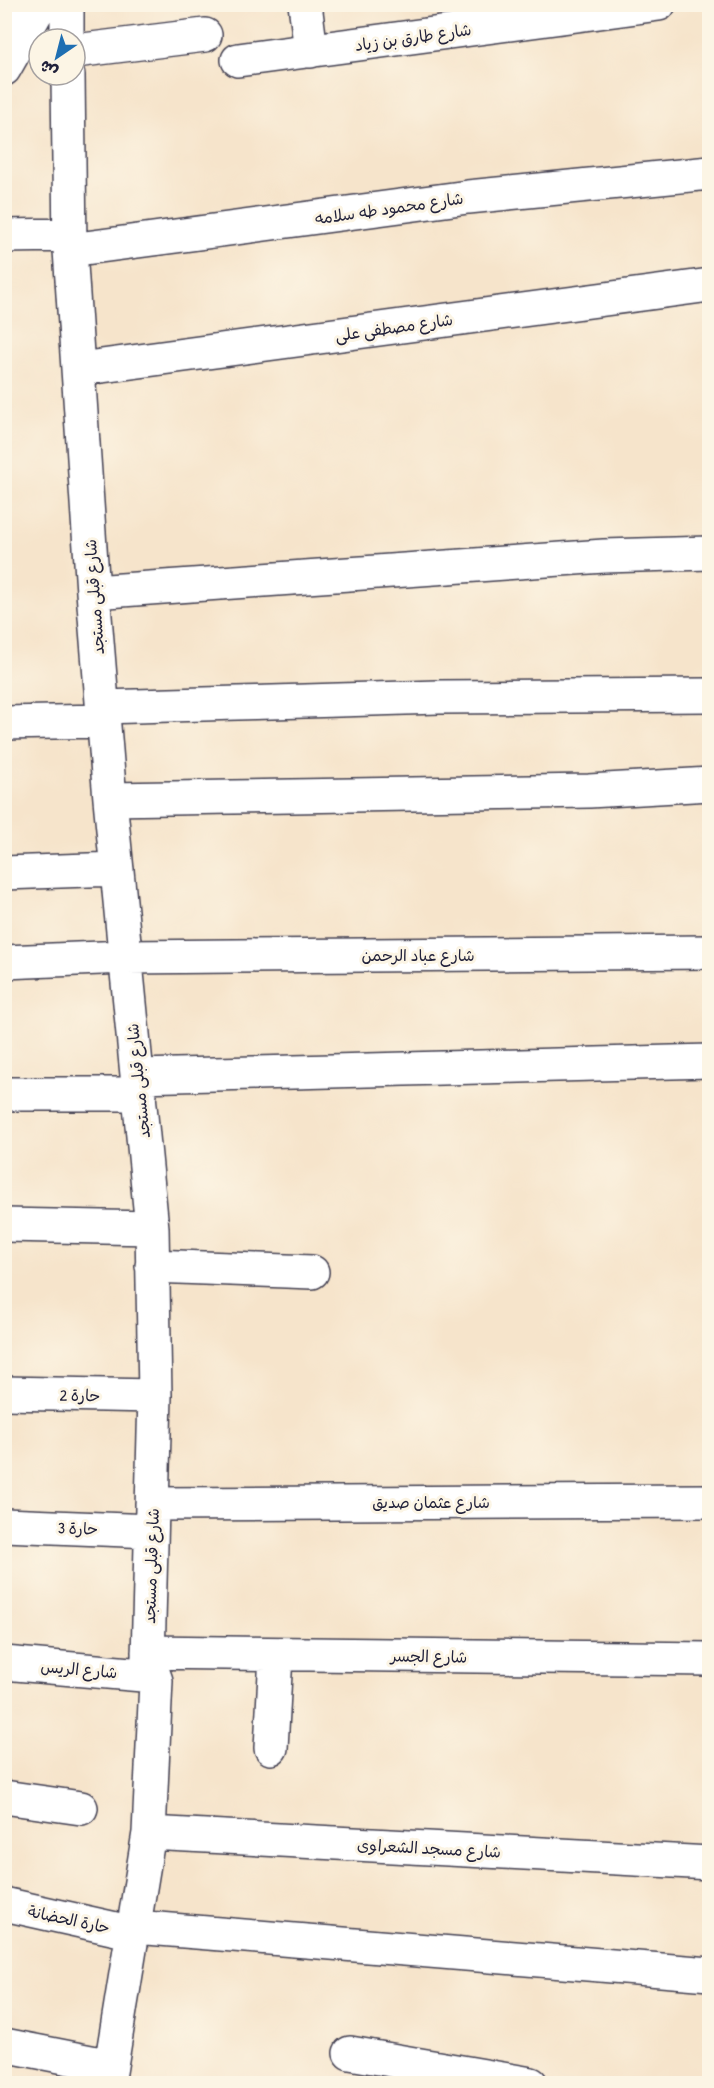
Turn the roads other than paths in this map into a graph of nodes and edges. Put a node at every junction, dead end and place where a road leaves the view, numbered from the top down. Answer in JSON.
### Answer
{"nodes":[{"id":1,"x":32,"y":4,"type":"edge"},
{"id":2,"x":41,"y":4,"type":"edge"},
{"id":3,"x":67,"y":4,"type":"edge"},
{"id":4,"x":305,"y":4,"type":"edge"},
{"id":5,"x":659,"y":4,"type":"edge"},
{"id":6,"x":4,"y":9,"type":"edge"},
{"id":7,"x":67,"y":27,"type":"edge"},
{"id":8,"x":205,"y":35,"type":"dead end"},
{"id":9,"x":87,"y":50,"type":"edge"},
{"id":10,"x":310,"y":51,"type":"junction"},
{"id":11,"x":238,"y":60,"type":"dead end"},
{"id":12,"x":4,"y":69,"type":"edge"},
{"id":13,"x":68,"y":87,"type":"edge"},
{"id":14,"x":710,"y":173,"type":"edge"},
{"id":15,"x":4,"y":236,"type":"edge"},
{"id":16,"x":70,"y":243,"type":"junction"},
{"id":17,"x":710,"y":285,"type":"edge"},
{"id":18,"x":79,"y":369,"type":"junction"},
{"id":19,"x":710,"y":553,"type":"edge"},
{"id":20,"x":93,"y":592,"type":"junction"},
{"id":21,"x":710,"y":696,"type":"edge"},
{"id":22,"x":102,"y":714,"type":"junction"},
{"id":23,"x":4,"y":723,"type":"edge"},
{"id":24,"x":710,"y":784,"type":"edge"},
{"id":25,"x":110,"y":799,"type":"junction"},
{"id":26,"x":117,"y":869,"type":"junction"},
{"id":27,"x":4,"y":873,"type":"edge"},
{"id":28,"x":710,"y":952,"type":"edge"},
{"id":29,"x":126,"y":957,"type":"junction"},
{"id":30,"x":4,"y":962,"type":"edge"},
{"id":31,"x":710,"y":1061,"type":"edge"},
{"id":32,"x":139,"y":1085,"type":"junction"},
{"id":33,"x":4,"y":1094,"type":"edge"},
{"id":34,"x":4,"y":1225,"type":"edge"},
{"id":35,"x":152,"y":1228,"type":"junction"},
{"id":36,"x":152,"y":1266,"type":"junction"},
{"id":37,"x":312,"y":1272,"type":"dead end"},
{"id":38,"x":4,"y":1393,"type":"edge"},
{"id":39,"x":155,"y":1396,"type":"junction"},
{"id":40,"x":710,"y":1500,"type":"edge"},
{"id":41,"x":152,"y":1517,"type":"junction"},
{"id":42,"x":4,"y":1525,"type":"edge"},
{"id":43,"x":276,"y":1655,"type":"junction"},
{"id":44,"x":710,"y":1659,"type":"edge"},
{"id":45,"x":4,"y":1663,"type":"edge"},
{"id":46,"x":151,"y":1664,"type":"junction"},
{"id":47,"x":271,"y":1748,"type":"dead end"},
{"id":48,"x":4,"y":1797,"type":"edge"},
{"id":49,"x":81,"y":1808,"type":"dead end"},
{"id":50,"x":149,"y":1833,"type":"junction"},
{"id":51,"x":710,"y":1863,"type":"edge"},
{"id":52,"x":4,"y":1904,"type":"edge"},
{"id":53,"x":134,"y":1930,"type":"junction"},
{"id":54,"x":710,"y":1974,"type":"edge"},
{"id":55,"x":4,"y":2045,"type":"edge"},
{"id":56,"x":350,"y":2054,"type":"dead end"},
{"id":57,"x":109,"y":2075,"type":"edge"},
{"id":58,"x":531,"y":2084,"type":"edge"}],
"edges":[{"from":1,"to":6,"type":"street"},
{"from":2,"to":12,"type":"street"},
{"from":3,"to":7,"type":"street"},
{"from":4,"to":10,"type":"street"},
{"from":5,"to":10,"type":"street","name":"شارع طارق بن زياد"},
{"from":8,"to":9,"type":"street"},
{"from":10,"to":11,"type":"street","name":"شارع طارق بن زياد"},
{"from":13,"to":16,"type":"street","name":"شارع قبلى مستجد"},
{"from":14,"to":16,"type":"street","name":"شارع محمود طه سلامه"},
{"from":15,"to":16,"type":"street","name":"شارع محمود طه سلامه"},
{"from":16,"to":18,"type":"street","name":"شارع قبلى مستجد"},
{"from":17,"to":18,"type":"street","name":"شارع مصطفى على"},
{"from":18,"to":20,"type":"street","name":"شارع قبلى مستجد"},
{"from":19,"to":20,"type":"street"},
{"from":20,"to":22,"type":"street","name":"شارع قبلى مستجد"},
{"from":21,"to":22,"type":"street"},
{"from":22,"to":23,"type":"street"},
{"from":22,"to":25,"type":"street","name":"شارع قبلى مستجد"},
{"from":24,"to":25,"type":"street"},
{"from":25,"to":26,"type":"street","name":"شارع قبلى مستجد"},
{"from":26,"to":27,"type":"street"},
{"from":26,"to":29,"type":"street","name":"شارع قبلى مستجد"},
{"from":28,"to":29,"type":"street","name":"شارع عباد الرحمن"},
{"from":29,"to":30,"type":"street","name":"شارع عباد الرحمن"},
{"from":29,"to":32,"type":"street","name":"شارع قبلى مستجد"},
{"from":31,"to":32,"type":"street"},
{"from":32,"to":33,"type":"street"},
{"from":32,"to":35,"type":"street","name":"شارع قبلى مستجد"},
{"from":34,"to":35,"type":"street"},
{"from":35,"to":36,"type":"street","name":"شارع قبلى مستجد"},
{"from":36,"to":37,"type":"street"},
{"from":36,"to":39,"type":"street","name":"شارع قبلى مستجد"},
{"from":38,"to":39,"type":"street","name":"حارة 2"},
{"from":39,"to":41,"type":"street","name":"شارع قبلى مستجد"},
{"from":40,"to":41,"type":"street","name":"شارع عثمان صديق"},
{"from":41,"to":42,"type":"street","name":"حارة 3"},
{"from":41,"to":46,"type":"street","name":"شارع قبلى مستجد"},
{"from":43,"to":44,"type":"street","name":"شارع الجسر"},
{"from":43,"to":46,"type":"street","name":"شارع الجسر"},
{"from":43,"to":47,"type":"street"},
{"from":45,"to":46,"type":"street","name":"شارع الريس"},
{"from":46,"to":50,"type":"street","name":"شارع قبلى مستجد"},
{"from":48,"to":49,"type":"street"},
{"from":50,"to":51,"type":"street","name":"شارع مسجد الشعراوى"},
{"from":50,"to":53,"type":"street","name":"شارع قبلى مستجد"},
{"from":52,"to":53,"type":"street","name":"حارة الحضانة"},
{"from":53,"to":54,"type":"street","name":"حارة الحضانة"},
{"from":53,"to":57,"type":"street","name":"شارع قبلى مستجد"},
{"from":55,"to":57,"type":"street"},
{"from":56,"to":58,"type":"street"}]}
